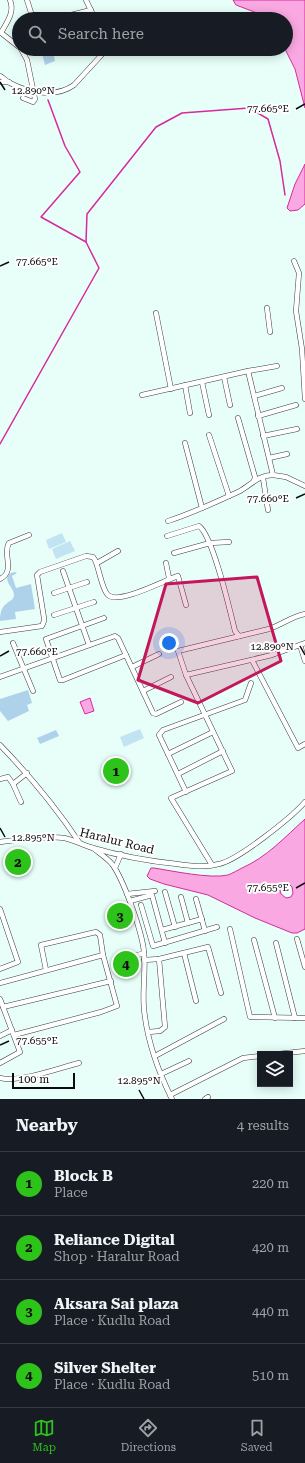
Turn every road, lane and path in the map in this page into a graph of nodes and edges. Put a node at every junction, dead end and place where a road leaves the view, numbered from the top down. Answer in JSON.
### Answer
{"nodes":[{"id":1,"x":10,"y":0,"type":"edge"},
{"id":2,"x":27,"y":0,"type":"edge"},
{"id":3,"x":86,"y":0,"type":"edge"},
{"id":4,"x":91,"y":10,"type":"joint"},
{"id":5,"x":31,"y":12,"type":"edge"},
{"id":6,"x":83,"y":12,"type":"edge"},
{"id":7,"x":1,"y":33,"type":"edge"},
{"id":8,"x":12,"y":42,"type":"edge"},
{"id":9,"x":25,"y":56,"type":"edge"},
{"id":10,"x":100,"y":56,"type":"edge"},
{"id":11,"x":0,"y":77,"type":"edge"},
{"id":12,"x":34,"y":92,"type":"junction"},
{"id":13,"x":23,"y":98,"type":"dead end"},
{"id":14,"x":294,"y":261,"type":"dead end"},
{"id":15,"x":267,"y":308,"type":"dead end"},
{"id":16,"x":156,"y":313,"type":"dead end"},
{"id":17,"x":270,"y":332,"type":"dead end"},
{"id":18,"x":277,"y":366,"type":"dead end"},
{"id":19,"x":248,"y":371,"type":"junction"},
{"id":20,"x":224,"y":377,"type":"junction"},
{"id":21,"x":202,"y":382,"type":"junction"},
{"id":22,"x":185,"y":386,"type":"junction"},
{"id":23,"x":282,"y":388,"type":"dead end"},
{"id":24,"x":171,"y":389,"type":"junction"},
{"id":25,"x":142,"y":395,"type":"dead end"},
{"id":26,"x":254,"y":396,"type":"junction"},
{"id":27,"x":305,"y":399,"type":"edge"},
{"id":28,"x":230,"y":405,"type":"dead end"},
{"id":29,"x":296,"y":405,"type":"dead end"},
{"id":30,"x":190,"y":413,"type":"dead end"},
{"id":31,"x":209,"y":415,"type":"dead end"},
{"id":32,"x":258,"y":416,"type":"junction"},
{"id":33,"x":238,"y":418,"type":"dead end"},
{"id":34,"x":297,"y":429,"type":"dead end"},
{"id":35,"x":210,"y":435,"type":"dead end"},
{"id":36,"x":263,"y":436,"type":"junction"},
{"id":37,"x":185,"y":443,"type":"dead end"},
{"id":38,"x":287,"y":454,"type":"dead end"},
{"id":39,"x":269,"y":458,"type":"junction"},
{"id":40,"x":273,"y":475,"type":"junction"},
{"id":41,"x":263,"y":478,"type":"junction"},
{"id":42,"x":254,"y":481,"type":"junction"},
{"id":43,"x":305,"y":486,"type":"edge"},
{"id":44,"x":229,"y":496,"type":"junction"},
{"id":45,"x":202,"y":508,"type":"junction"},
{"id":46,"x":268,"y":510,"type":"dead end"},
{"id":47,"x":168,"y":521,"type":"dead end"},
{"id":48,"x":29,"y":535,"type":"dead end"},
{"id":49,"x":167,"y":536,"type":"dead end"},
{"id":50,"x":229,"y":542,"type":"dead end"},
{"id":51,"x":210,"y":544,"type":"junction"},
{"id":52,"x":118,"y":551,"type":"dead end"},
{"id":53,"x":174,"y":553,"type":"dead end"},
{"id":54,"x":166,"y":563,"type":"dead end"},
{"id":55,"x":97,"y":564,"type":"junction"},
{"id":56,"x":63,"y":571,"type":"dead end"},
{"id":57,"x":169,"y":578,"type":"junction"},
{"id":58,"x":0,"y":579,"type":"edge"},
{"id":59,"x":88,"y":582,"type":"dead end"},
{"id":60,"x":69,"y":588,"type":"junction"},
{"id":61,"x":54,"y":593,"type":"dead end"},
{"id":62,"x":94,"y":602,"type":"dead end"},
{"id":63,"x":186,"y":604,"type":"dead end"},
{"id":64,"x":76,"y":608,"type":"junction"},
{"id":65,"x":305,"y":614,"type":"edge"},
{"id":66,"x":54,"y":615,"type":"dead end"},
{"id":67,"x":104,"y":618,"type":"dead end"},
{"id":68,"x":82,"y":626,"type":"junction"},
{"id":69,"x":0,"y":632,"type":"edge"},
{"id":70,"x":239,"y":636,"type":"junction"},
{"id":71,"x":13,"y":643,"type":"dead end"},
{"id":72,"x":305,"y":644,"type":"edge"},
{"id":73,"x":89,"y":645,"type":"junction"},
{"id":74,"x":300,"y":645,"type":"junction"},
{"id":75,"x":159,"y":654,"type":"dead end"},
{"id":76,"x":126,"y":655,"type":"junction"},
{"id":77,"x":52,"y":658,"type":"junction"},
{"id":78,"x":252,"y":660,"type":"junction"},
{"id":79,"x":305,"y":661,"type":"edge"},
{"id":80,"x":132,"y":668,"type":"junction"},
{"id":81,"x":24,"y":669,"type":"junction"},
{"id":82,"x":186,"y":675,"type":"junction"},
{"id":83,"x":0,"y":677,"type":"edge"},
{"id":84,"x":171,"y":677,"type":"dead end"},
{"id":85,"x":251,"y":682,"type":"dead end"},
{"id":86,"x":33,"y":691,"type":"dead end"},
{"id":87,"x":143,"y":691,"type":"junction"},
{"id":88,"x":181,"y":702,"type":"dead end"},
{"id":89,"x":205,"y":715,"type":"junction"},
{"id":90,"x":213,"y":732,"type":"junction"},
{"id":91,"x":305,"y":744,"type":"edge"},
{"id":92,"x":0,"y":745,"type":"edge"},
{"id":93,"x":223,"y":751,"type":"junction"},
{"id":94,"x":168,"y":754,"type":"junction"},
{"id":95,"x":27,"y":773,"type":"junction"},
{"id":96,"x":178,"y":774,"type":"junction"},
{"id":97,"x":0,"y":780,"type":"edge"},
{"id":98,"x":13,"y":784,"type":"junction"},
{"id":99,"x":186,"y":792,"type":"junction"},
{"id":100,"x":21,"y":802,"type":"dead end"},
{"id":101,"x":305,"y":802,"type":"edge"},
{"id":102,"x":0,"y":842,"type":"edge"},
{"id":103,"x":79,"y":842,"type":"junction"},
{"id":104,"x":92,"y":847,"type":"junction"},
{"id":105,"x":121,"y":854,"type":"junction"},
{"id":106,"x":212,"y":865,"type":"junction"},
{"id":107,"x":115,"y":868,"type":"junction"},
{"id":108,"x":155,"y":891,"type":"dead end"},
{"id":109,"x":165,"y":892,"type":"dead end"},
{"id":110,"x":127,"y":894,"type":"junction"},
{"id":111,"x":181,"y":897,"type":"dead end"},
{"id":112,"x":196,"y":899,"type":"dead end"},
{"id":113,"x":130,"y":902,"type":"junction"},
{"id":114,"x":141,"y":905,"type":"dead end"},
{"id":115,"x":0,"y":910,"type":"edge"},
{"id":116,"x":202,"y":919,"type":"junction"},
{"id":117,"x":188,"y":923,"type":"junction"},
{"id":118,"x":175,"y":927,"type":"junction"},
{"id":119,"x":217,"y":927,"type":"dead end"},
{"id":120,"x":230,"y":929,"type":"dead end"},
{"id":121,"x":162,"y":930,"type":"junction"},
{"id":122,"x":205,"y":931,"type":"junction"},
{"id":123,"x":297,"y":939,"type":"dead end"},
{"id":124,"x":254,"y":940,"type":"dead end"},
{"id":125,"x":165,"y":943,"type":"junction"},
{"id":126,"x":276,"y":943,"type":"dead end"},
{"id":127,"x":144,"y":953,"type":"junction"},
{"id":128,"x":184,"y":953,"type":"junction"},
{"id":129,"x":103,"y":955,"type":"junction"},
{"id":130,"x":135,"y":956,"type":"dead end"},
{"id":131,"x":159,"y":959,"type":"junction"},
{"id":132,"x":144,"y":960,"type":"junction"},
{"id":133,"x":305,"y":967,"type":"edge"},
{"id":134,"x":0,"y":969,"type":"edge"},
{"id":135,"x":46,"y":970,"type":"junction"},
{"id":136,"x":111,"y":981,"type":"junction"},
{"id":137,"x":0,"y":983,"type":"edge"},
{"id":138,"x":221,"y":993,"type":"dead end"},
{"id":139,"x":0,"y":1001,"type":"edge"},
{"id":140,"x":196,"y":1001,"type":"dead end"},
{"id":141,"x":3,"y":1007,"type":"junction"},
{"id":142,"x":275,"y":1018,"type":"junction"},
{"id":143,"x":295,"y":1018,"type":"junction"},
{"id":144,"x":305,"y":1018,"type":"edge"},
{"id":145,"x":224,"y":1019,"type":"dead end"},
{"id":146,"x":13,"y":1032,"type":"junction"},
{"id":147,"x":148,"y":1032,"type":"junction"},
{"id":148,"x":0,"y":1036,"type":"edge"},
{"id":149,"x":305,"y":1051,"type":"edge"},
{"id":150,"x":293,"y":1052,"type":"edge"},
{"id":151,"x":155,"y":1056,"type":"junction"},
{"id":152,"x":257,"y":1056,"type":"edge"},
{"id":153,"x":189,"y":1061,"type":"dead end"},
{"id":154,"x":0,"y":1063,"type":"edge"},
{"id":155,"x":79,"y":1063,"type":"dead end"},
{"id":156,"x":161,"y":1074,"type":"junction"},
{"id":157,"x":0,"y":1078,"type":"edge"},
{"id":158,"x":171,"y":1097,"type":"edge"}],
"edges":[{"from":1,"to":7,"type":"street"},
{"from":2,"to":5,"type":"street"},
{"from":3,"to":4,"type":"street"},
{"from":4,"to":6,"type":"street"},
{"from":7,"to":8,"type":"street"},
{"from":9,"to":12,"type":"street"},
{"from":10,"to":12,"type":"street"},
{"from":11,"to":12,"type":"street"},
{"from":12,"to":13,"type":"street"},
{"from":14,"to":27,"type":"street"},
{"from":15,"to":17,"type":"street"},
{"from":16,"to":24,"type":"street"},
{"from":18,"to":19,"type":"street"},
{"from":19,"to":20,"type":"street"},
{"from":19,"to":26,"type":"street"},
{"from":20,"to":21,"type":"street"},
{"from":20,"to":28,"type":"street"},
{"from":21,"to":22,"type":"street"},
{"from":21,"to":31,"type":"street"},
{"from":22,"to":24,"type":"street"},
{"from":22,"to":30,"type":"street"},
{"from":23,"to":26,"type":"street"},
{"from":24,"to":25,"type":"street"},
{"from":26,"to":32,"type":"street"},
{"from":29,"to":32,"type":"street"},
{"from":32,"to":36,"type":"street"},
{"from":33,"to":42,"type":"street"},
{"from":34,"to":36,"type":"street"},
{"from":35,"to":44,"type":"street"},
{"from":36,"to":39,"type":"street"},
{"from":37,"to":45,"type":"street"},
{"from":38,"to":39,"type":"street"},
{"from":39,"to":40,"type":"street"},
{"from":40,"to":41,"type":"street"},
{"from":40,"to":43,"type":"street"},
{"from":41,"to":42,"type":"street"},
{"from":41,"to":46,"type":"street"},
{"from":42,"to":44,"type":"street"},
{"from":44,"to":45,"type":"street"},
{"from":45,"to":47,"type":"street"},
{"from":48,"to":58,"type":"street"},
{"from":49,"to":51,"type":"street"},
{"from":50,"to":51,"type":"street"},
{"from":51,"to":53,"type":"street"},
{"from":51,"to":70,"type":"street"},
{"from":52,"to":55,"type":"street"},
{"from":54,"to":57,"type":"street"},
{"from":55,"to":57,"type":"street"},
{"from":55,"to":69,"type":"street"},
{"from":56,"to":60,"type":"street"},
{"from":57,"to":63,"type":"street"},
{"from":59,"to":60,"type":"street"},
{"from":60,"to":61,"type":"street"},
{"from":60,"to":64,"type":"street"},
{"from":62,"to":64,"type":"street"},
{"from":64,"to":66,"type":"street"},
{"from":64,"to":68,"type":"street"},
{"from":65,"to":70,"type":"street"},
{"from":67,"to":68,"type":"street"},
{"from":68,"to":73,"type":"street"},
{"from":68,"to":77,"type":"street"},
{"from":70,"to":82,"type":"street"},
{"from":71,"to":81,"type":"street"},
{"from":72,"to":74,"type":"street"},
{"from":73,"to":76,"type":"street"},
{"from":73,"to":77,"type":"street"},
{"from":74,"to":78,"type":"street"},
{"from":74,"to":79,"type":"street"},
{"from":75,"to":80,"type":"street"},
{"from":76,"to":77,"type":"street"},
{"from":76,"to":80,"type":"street"},
{"from":77,"to":81,"type":"street"},
{"from":78,"to":82,"type":"street"},
{"from":78,"to":91,"type":"street"},
{"from":80,"to":87,"type":"street"},
{"from":81,"to":83,"type":"street"},
{"from":81,"to":86,"type":"street"},
{"from":82,"to":89,"type":"street"},
{"from":84,"to":87,"type":"street"},
{"from":85,"to":89,"type":"street"},
{"from":87,"to":88,"type":"street"},
{"from":89,"to":90,"type":"street"},
{"from":89,"to":94,"type":"street"},
{"from":90,"to":93,"type":"street"},
{"from":90,"to":94,"type":"street"},
{"from":92,"to":95,"type":"street"},
{"from":93,"to":96,"type":"street"},
{"from":93,"to":99,"type":"street"},
{"from":94,"to":96,"type":"street"},
{"from":95,"to":98,"type":"street"},
{"from":95,"to":103,"type":"street"},
{"from":96,"to":99,"type":"street"},
{"from":97,"to":98,"type":"street"},
{"from":98,"to":100,"type":"street"},
{"from":99,"to":106,"type":"street"},
{"from":101,"to":106,"type":"street","name":"Haralur Road"},
{"from":102,"to":103,"type":"street","name":"Haralur Road"},
{"from":103,"to":104,"type":"street","name":"Haralur Road"},
{"from":104,"to":105,"type":"street","name":"Haralur Road"},
{"from":104,"to":107,"type":"street"},
{"from":105,"to":106,"type":"street","name":"Haralur Road"},
{"from":105,"to":107,"type":"street"},
{"from":107,"to":110,"type":"street"},
{"from":108,"to":110,"type":"street"},
{"from":109,"to":118,"type":"street"},
{"from":110,"to":113,"type":"street"},
{"from":111,"to":117,"type":"street"},
{"from":112,"to":116,"type":"street"},
{"from":113,"to":121,"type":"street"},
{"from":113,"to":127,"type":"street"},
{"from":114,"to":125,"type":"street"},
{"from":115,"to":134,"type":"street"},
{"from":116,"to":117,"type":"street"},
{"from":116,"to":122,"type":"street"},
{"from":117,"to":118,"type":"street"},
{"from":118,"to":121,"type":"street"},
{"from":119,"to":122,"type":"street"},
{"from":120,"to":142,"type":"street"},
{"from":121,"to":125,"type":"street"},
{"from":122,"to":125,"type":"street"},
{"from":123,"to":133,"type":"street"},
{"from":124,"to":142,"type":"street"},
{"from":126,"to":143,"type":"street"},
{"from":127,"to":130,"type":"street"},
{"from":127,"to":132,"type":"street"},
{"from":128,"to":131,"type":"street"},
{"from":128,"to":138,"type":"street"},
{"from":128,"to":140,"type":"street"},
{"from":129,"to":135,"type":"street"},
{"from":129,"to":135,"type":"street"},
{"from":129,"to":136,"type":"street"},
{"from":131,"to":132,"type":"street"},
{"from":131,"to":147,"type":"street"},
{"from":132,"to":147,"type":"street"},
{"from":135,"to":137,"type":"street"},
{"from":136,"to":141,"type":"street"},
{"from":136,"to":146,"type":"street"},
{"from":139,"to":141,"type":"street"},
{"from":141,"to":146,"type":"street"},
{"from":142,"to":143,"type":"street"},
{"from":143,"to":144,"type":"street"},
{"from":145,"to":151,"type":"street"},
{"from":146,"to":148,"type":"street"},
{"from":146,"to":154,"type":"street"},
{"from":147,"to":151,"type":"street"},
{"from":149,"to":150,"type":"street"},
{"from":151,"to":156,"type":"street"},
{"from":152,"to":158,"type":"street"},
{"from":153,"to":156,"type":"street"},
{"from":155,"to":157,"type":"street"},
{"from":156,"to":158,"type":"street"}]}
